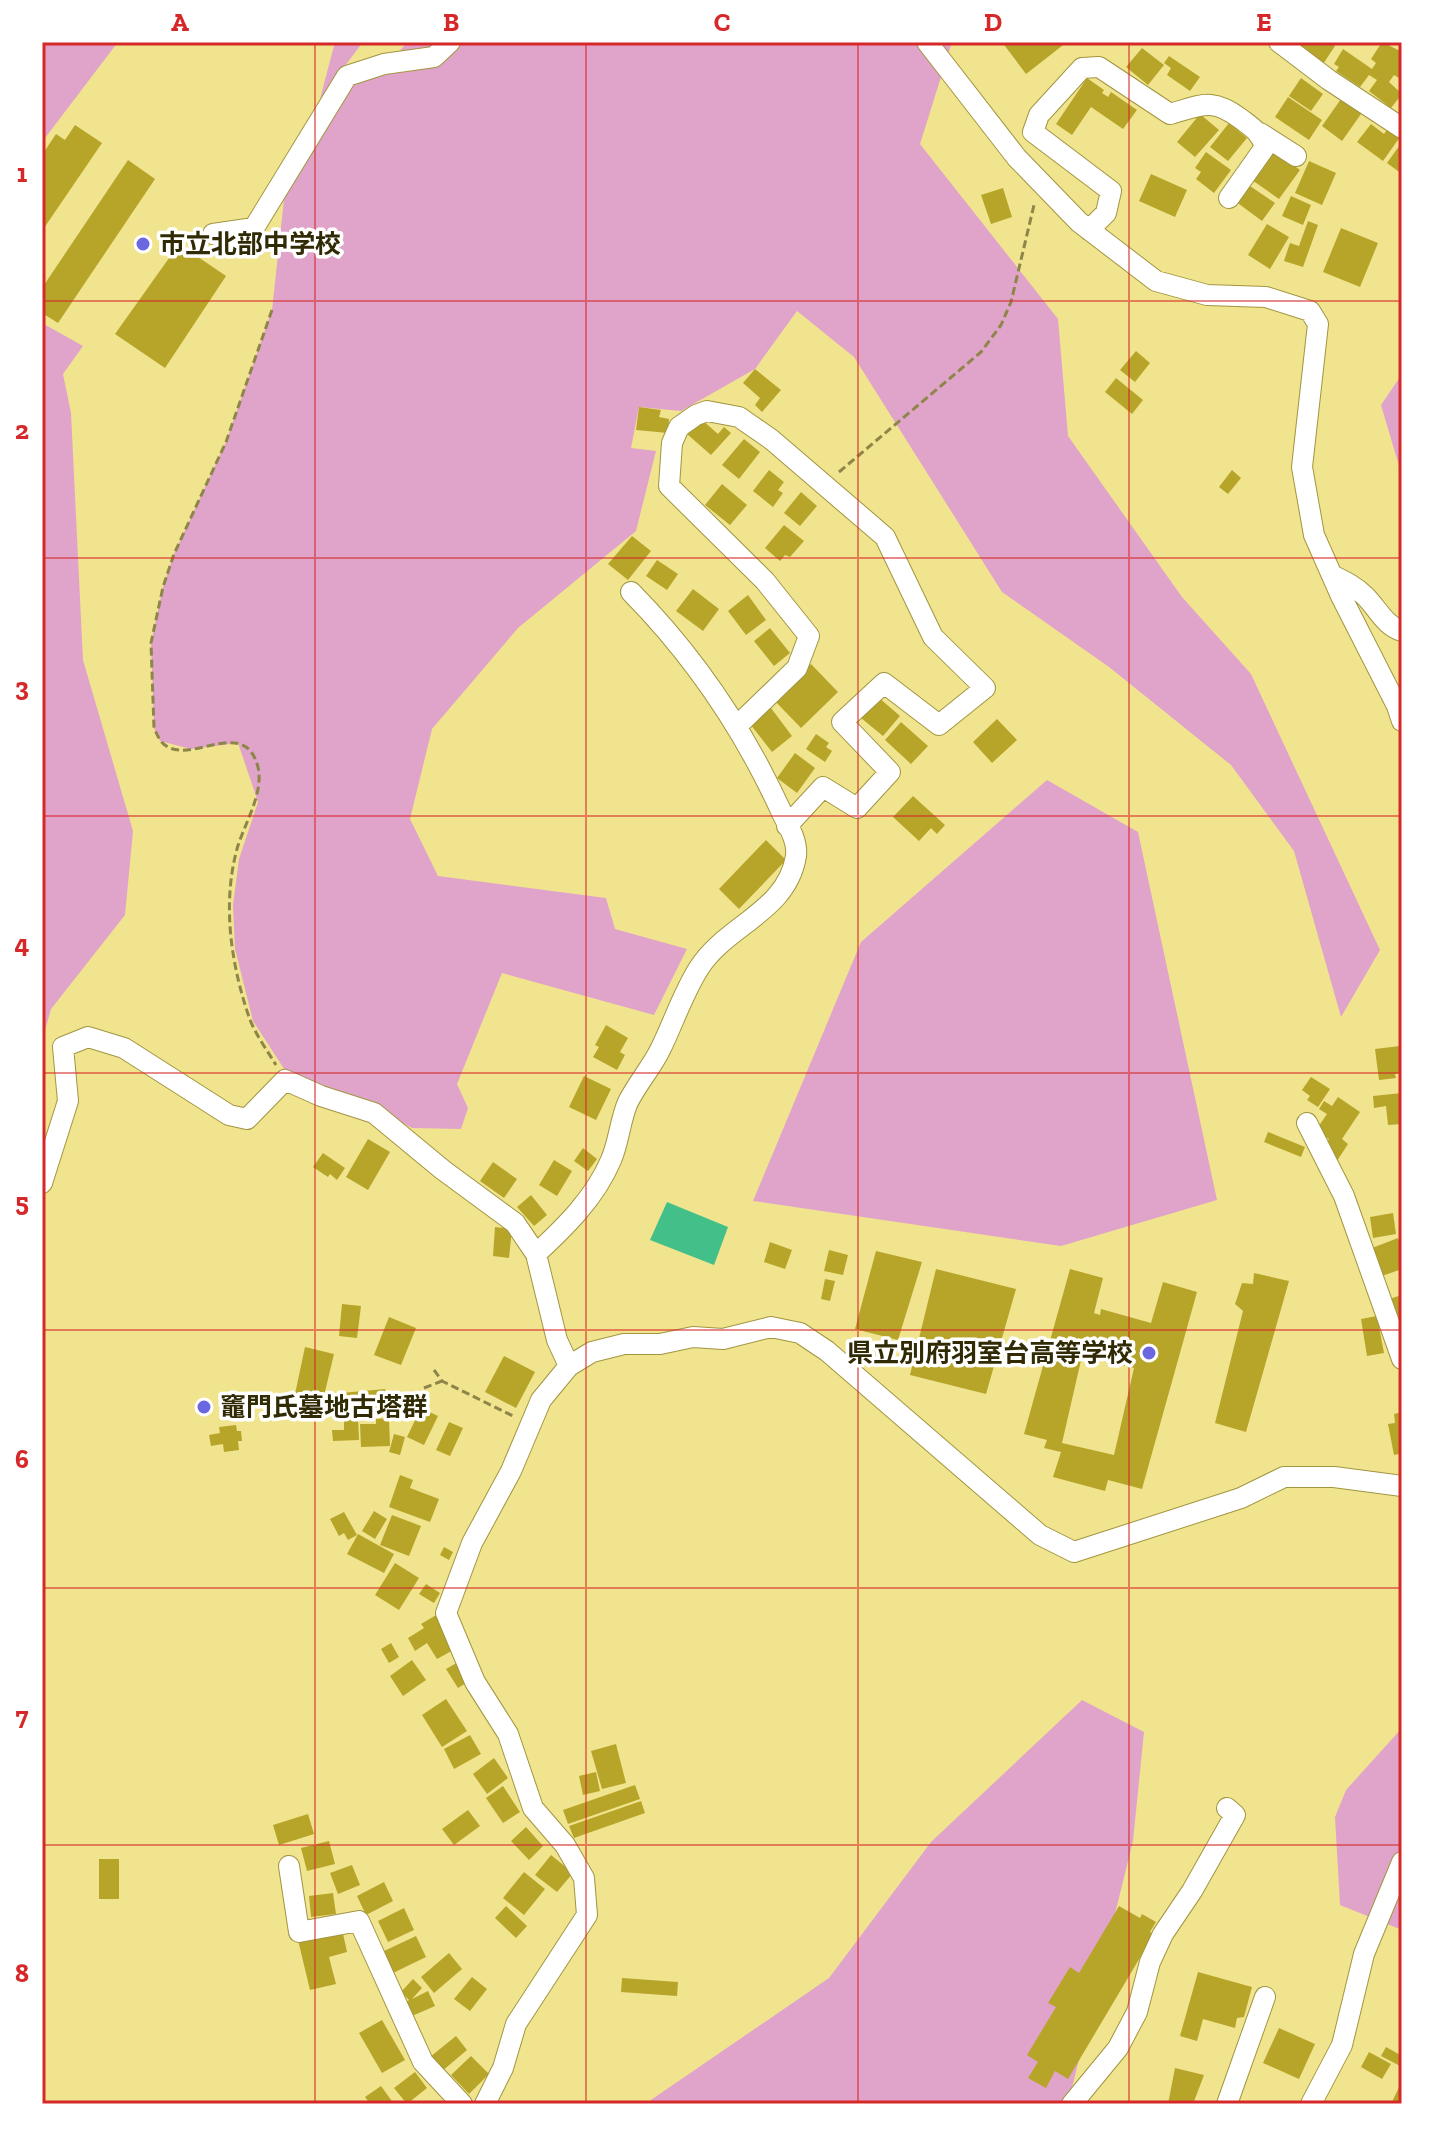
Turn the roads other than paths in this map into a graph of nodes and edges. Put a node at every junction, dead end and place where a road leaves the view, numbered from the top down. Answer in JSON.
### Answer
{"nodes":[{"id":1,"x":450,"y":42,"type":"edge"},
{"id":2,"x":927,"y":42,"type":"edge"},
{"id":3,"x":1279,"y":42,"type":"edge"},
{"id":4,"x":1402,"y":128,"type":"edge"},
{"id":5,"x":1260,"y":133,"type":"junction"},
{"id":6,"x":1296,"y":156,"type":"dead end"},
{"id":7,"x":1229,"y":198,"type":"dead end"},
{"id":8,"x":1089,"y":230,"type":"junction"},
{"id":9,"x":213,"y":234,"type":"dead end"},
{"id":10,"x":1332,"y":575,"type":"junction"},
{"id":11,"x":631,"y":592,"type":"dead end"},
{"id":12,"x":1402,"y":631,"type":"edge"},
{"id":13,"x":1402,"y":721,"type":"edge"},
{"id":14,"x":737,"y":726,"type":"junction"},
{"id":15,"x":787,"y":826,"type":"junction"},
{"id":16,"x":1307,"y":1123,"type":"dead end"},
{"id":17,"x":42,"y":1183,"type":"edge"},
{"id":18,"x":536,"y":1254,"type":"junction"},
{"id":19,"x":1402,"y":1359,"type":"edge"},
{"id":20,"x":569,"y":1366,"type":"junction"},
{"id":21,"x":1402,"y":1486,"type":"edge"},
{"id":22,"x":1227,"y":1808,"type":"dead end"},
{"id":23,"x":1402,"y":1862,"type":"edge"},
{"id":24,"x":289,"y":1866,"type":"dead end"},
{"id":25,"x":1265,"y":1997,"type":"dead end"},
{"id":26,"x":462,"y":2104,"type":"edge"},
{"id":27,"x":485,"y":2104,"type":"edge"},
{"id":28,"x":1072,"y":2104,"type":"edge"},
{"id":29,"x":1227,"y":2104,"type":"edge"},
{"id":30,"x":1311,"y":2104,"type":"edge"}],
"edges":[{"from":1,"to":9,"type":"street"},
{"from":2,"to":8,"type":"street"},
{"from":3,"to":4,"type":"street"},
{"from":5,"to":6,"type":"street"},
{"from":5,"to":7,"type":"street"},
{"from":5,"to":8,"type":"street"},
{"from":8,"to":10,"type":"street"},
{"from":10,"to":12,"type":"street"},
{"from":10,"to":13,"type":"street"},
{"from":11,"to":14,"type":"street"},
{"from":14,"to":15,"type":"street"},
{"from":14,"to":15,"type":"street"},
{"from":15,"to":18,"type":"street"},
{"from":16,"to":19,"type":"street"},
{"from":17,"to":18,"type":"street"},
{"from":18,"to":20,"type":"street"},
{"from":20,"to":21,"type":"street"},
{"from":20,"to":27,"type":"street"},
{"from":22,"to":28,"type":"street"},
{"from":23,"to":30,"type":"street"},
{"from":24,"to":26,"type":"street"},
{"from":25,"to":29,"type":"street"}]}
